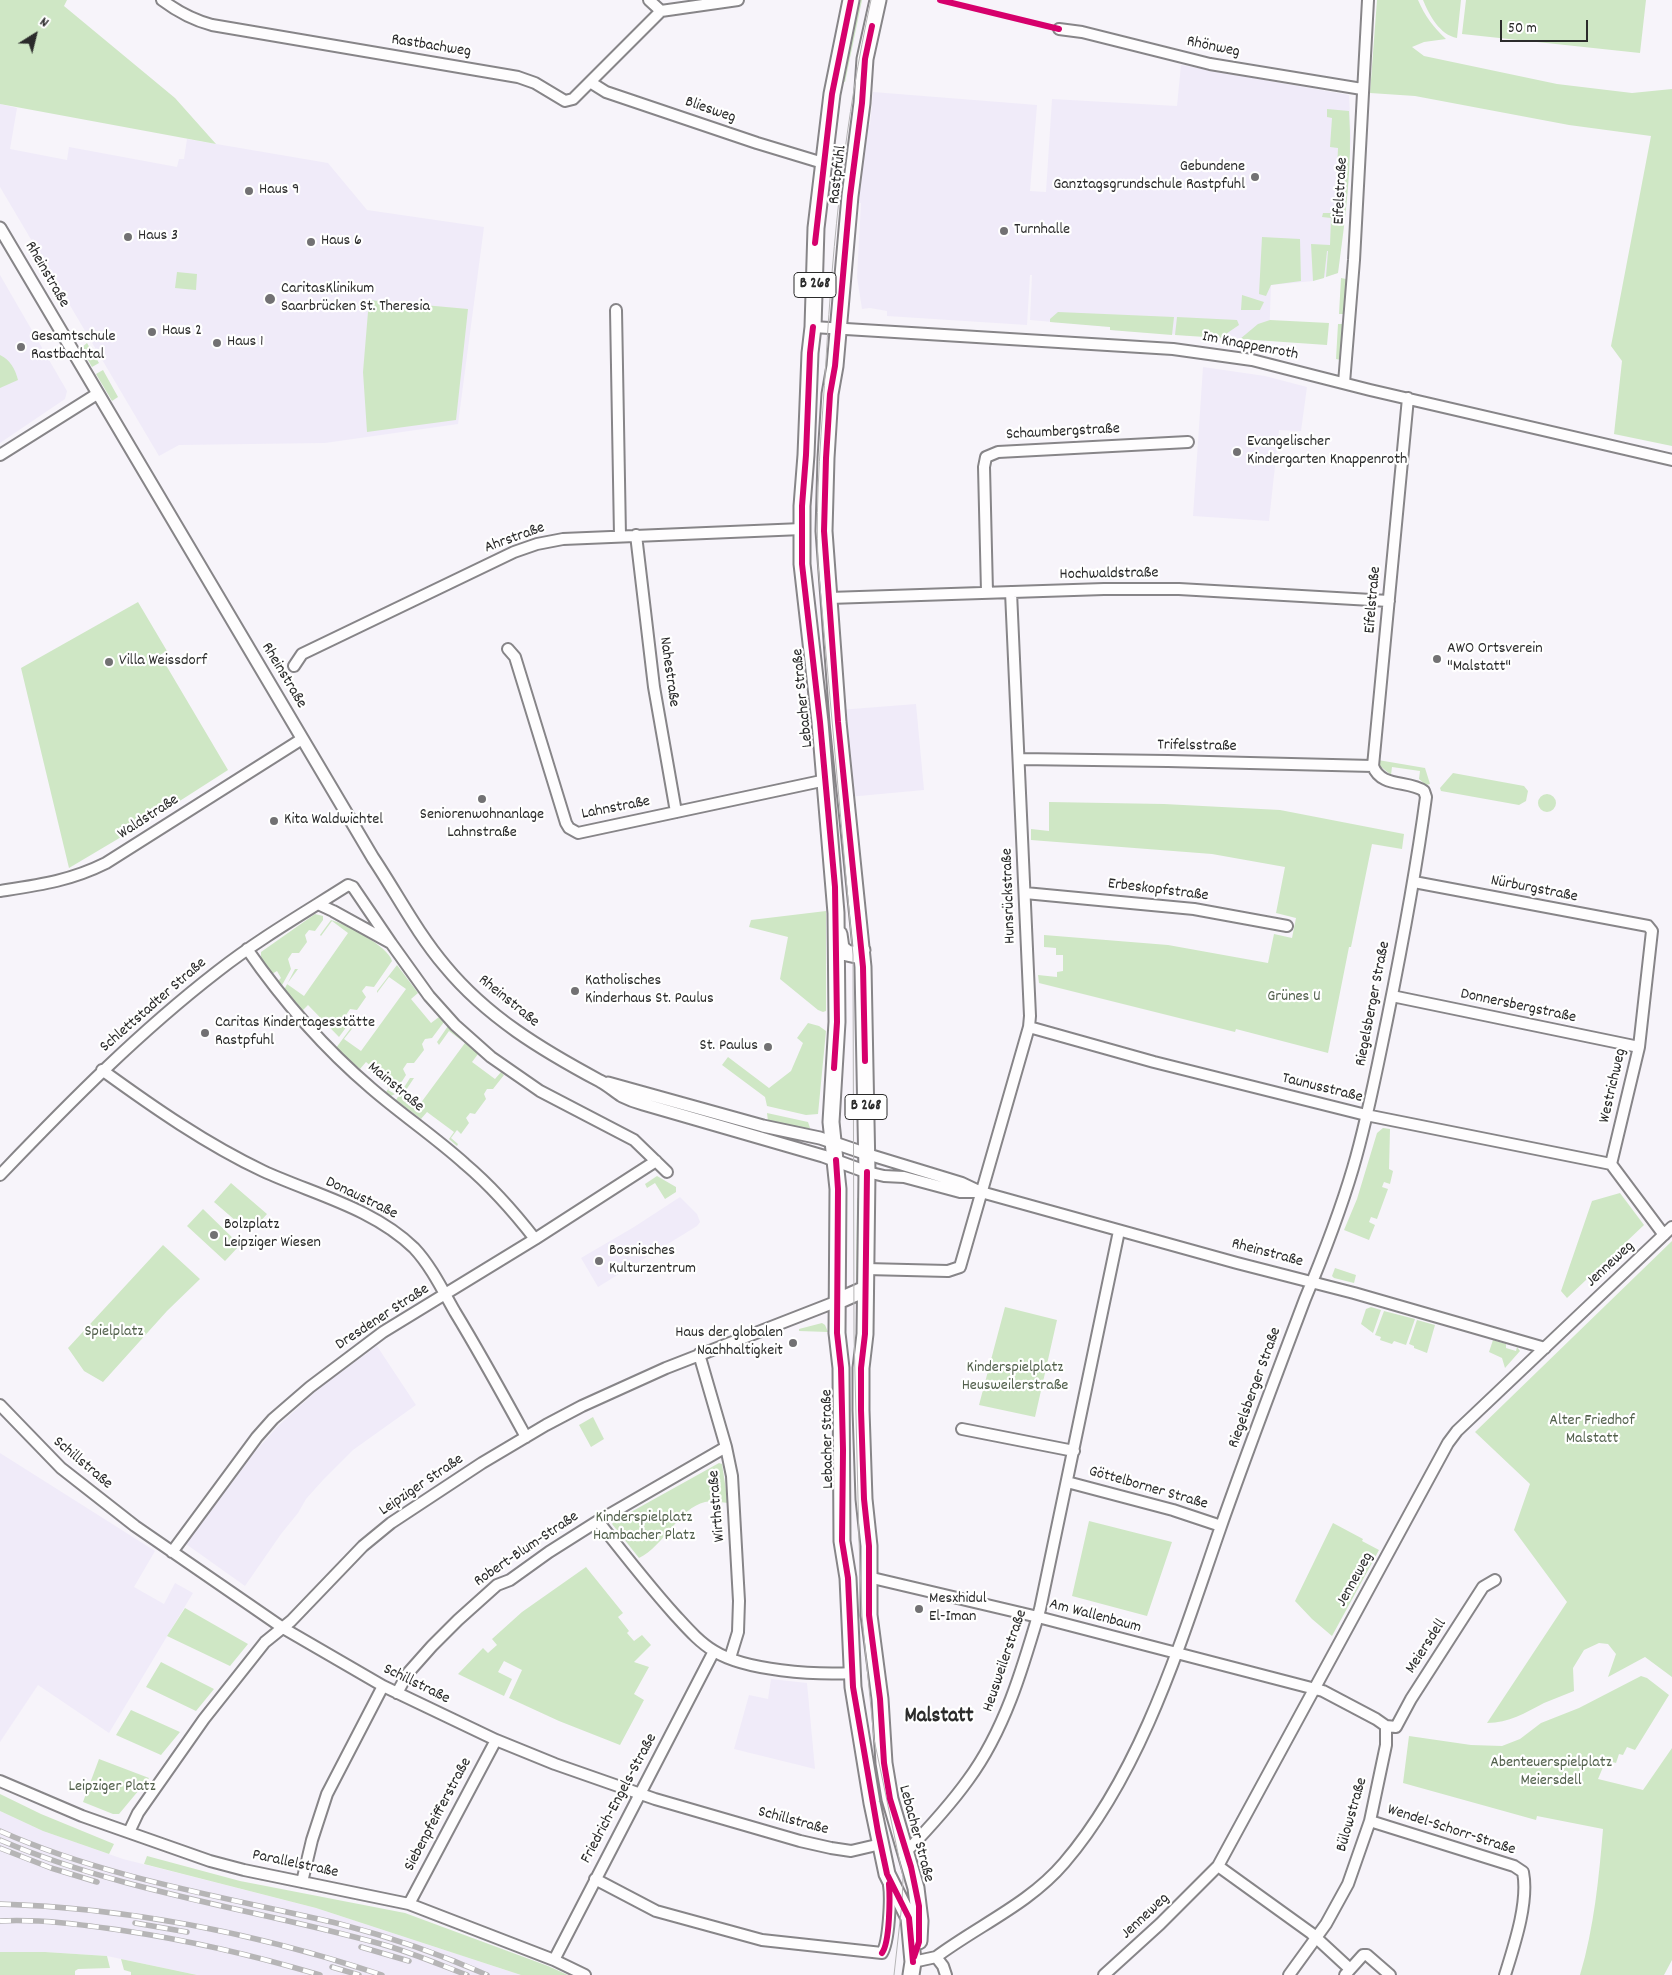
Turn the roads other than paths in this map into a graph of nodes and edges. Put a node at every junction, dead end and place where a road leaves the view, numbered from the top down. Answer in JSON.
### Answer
{"nodes":[{"id":1,"x":162,"y":0,"type":"edge"},
{"id":2,"x":649,"y":0,"type":"edge"},
{"id":3,"x":738,"y":0,"type":"edge"},
{"id":4,"x":852,"y":0,"type":"edge"},
{"id":5,"x":878,"y":0,"type":"edge"},
{"id":6,"x":1368,"y":0,"type":"edge"},
{"id":7,"x":661,"y":11,"type":"junction"},
{"id":8,"x":1059,"y":29,"type":"dead end"},
{"id":9,"x":590,"y":82,"type":"junction"},
{"id":10,"x":1362,"y":89,"type":"junction"},
{"id":11,"x":823,"y":163,"type":"junction"},
{"id":12,"x":0,"y":228,"type":"edge"},
{"id":13,"x":616,"y":310,"type":"dead end"},
{"id":14,"x":814,"y":327,"type":"junction"},
{"id":15,"x":838,"y":328,"type":"junction"},
{"id":16,"x":1344,"y":384,"type":"junction"},
{"id":17,"x":97,"y":394,"type":"junction"},
{"id":18,"x":1408,"y":398,"type":"junction"},
{"id":19,"x":1188,"y":442,"type":"dead end"},
{"id":20,"x":0,"y":455,"type":"edge"},
{"id":21,"x":1672,"y":460,"type":"edge"},
{"id":22,"x":802,"y":529,"type":"junction"},
{"id":23,"x":636,"y":535,"type":"junction"},
{"id":24,"x":620,"y":536,"type":"junction"},
{"id":25,"x":987,"y":592,"type":"junction"},
{"id":26,"x":1011,"y":592,"type":"junction"},
{"id":27,"x":829,"y":598,"type":"junction"},
{"id":28,"x":1389,"y":601,"type":"junction"},
{"id":29,"x":508,"y":649,"type":"dead end"},
{"id":30,"x":294,"y":666,"type":"dead end"},
{"id":31,"x":302,"y":740,"type":"junction"},
{"id":32,"x":1019,"y":759,"type":"junction"},
{"id":33,"x":1375,"y":771,"type":"junction"},
{"id":34,"x":826,"y":780,"type":"junction"},
{"id":35,"x":676,"y":812,"type":"junction"},
{"id":36,"x":1414,"y":882,"type":"junction"},
{"id":37,"x":0,"y":891,"type":"edge"},
{"id":38,"x":1025,"y":893,"type":"junction"},
{"id":39,"x":318,"y":904,"type":"junction"},
{"id":40,"x":836,"y":913,"type":"junction"},
{"id":41,"x":1286,"y":926,"type":"dead end"},
{"id":42,"x":1648,"y":926,"type":"joint"},
{"id":43,"x":391,"y":943,"type":"junction"},
{"id":44,"x":247,"y":950,"type":"junction"},
{"id":45,"x":862,"y":950,"type":"junction"},
{"id":46,"x":1392,"y":996,"type":"junction"},
{"id":47,"x":1029,"y":1027,"type":"junction"},
{"id":48,"x":1638,"y":1047,"type":"junction"},
{"id":49,"x":102,"y":1070,"type":"junction"},
{"id":50,"x":602,"y":1082,"type":"junction"},
{"id":51,"x":1366,"y":1115,"type":"junction"},
{"id":52,"x":834,"y":1142,"type":"junction"},
{"id":53,"x":866,"y":1154,"type":"junction"},
{"id":54,"x":836,"y":1160,"type":"junction"},
{"id":55,"x":656,"y":1161,"type":"junction"},
{"id":56,"x":1611,"y":1164,"type":"junction"},
{"id":57,"x":667,"y":1172,"type":"dead end"},
{"id":58,"x":868,"y":1172,"type":"junction"},
{"id":59,"x":0,"y":1175,"type":"edge"},
{"id":60,"x":981,"y":1192,"type":"junction"},
{"id":61,"x":1672,"y":1227,"type":"edge"},
{"id":62,"x":1119,"y":1231,"type":"junction"},
{"id":63,"x":1664,"y":1235,"type":"junction"},
{"id":64,"x":534,"y":1239,"type":"junction"},
{"id":65,"x":866,"y":1269,"type":"junction"},
{"id":66,"x":1312,"y":1282,"type":"junction"},
{"id":67,"x":866,"y":1290,"type":"junction"},
{"id":68,"x":445,"y":1294,"type":"junction"},
{"id":69,"x":838,"y":1301,"type":"junction"},
{"id":70,"x":1545,"y":1348,"type":"junction"},
{"id":71,"x":699,"y":1354,"type":"junction"},
{"id":72,"x":2,"y":1410,"type":"edge"},
{"id":73,"x":962,"y":1428,"type":"dead end"},
{"id":74,"x":526,"y":1437,"type":"junction"},
{"id":75,"x":726,"y":1447,"type":"junction"},
{"id":76,"x":1074,"y":1451,"type":"junction"},
{"id":77,"x":1067,"y":1482,"type":"junction"},
{"id":78,"x":598,"y":1520,"type":"junction"},
{"id":79,"x":1221,"y":1526,"type":"junction"},
{"id":80,"x":172,"y":1552,"type":"junction"},
{"id":81,"x":868,"y":1577,"type":"junction"},
{"id":82,"x":1495,"y":1580,"type":"dead end"},
{"id":83,"x":1038,"y":1617,"type":"junction"},
{"id":84,"x":282,"y":1628,"type":"junction"},
{"id":85,"x":714,"y":1651,"type":"junction"},
{"id":86,"x":1177,"y":1653,"type":"junction"},
{"id":87,"x":730,"y":1658,"type":"junction"},
{"id":88,"x":852,"y":1673,"type":"junction"},
{"id":89,"x":383,"y":1686,"type":"junction"},
{"id":90,"x":1314,"y":1689,"type":"junction"},
{"id":91,"x":397,"y":1693,"type":"junction"},
{"id":92,"x":1386,"y":1726,"type":"junction"},
{"id":93,"x":496,"y":1740,"type":"junction"},
{"id":94,"x":0,"y":1780,"type":"edge"},
{"id":95,"x":641,"y":1794,"type":"junction"},
{"id":96,"x":1370,"y":1821,"type":"junction"},
{"id":97,"x":129,"y":1832,"type":"junction"},
{"id":98,"x":881,"y":1844,"type":"junction"},
{"id":99,"x":906,"y":1852,"type":"junction"},
{"id":100,"x":1218,"y":1866,"type":"junction"},
{"id":101,"x":887,"y":1874,"type":"junction"},
{"id":102,"x":595,"y":1879,"type":"junction"},
{"id":103,"x":302,"y":1882,"type":"junction"},
{"id":104,"x":409,"y":1904,"type":"junction"},
{"id":105,"x":1316,"y":1938,"type":"junction"},
{"id":106,"x":936,"y":1957,"type":"junction"},
{"id":107,"x":554,"y":1960,"type":"junction"},
{"id":108,"x":912,"y":1968,"type":"edge"},
{"id":109,"x":1348,"y":1972,"type":"edge"},
{"id":110,"x":585,"y":1975,"type":"edge"},
{"id":111,"x":946,"y":1975,"type":"edge"},
{"id":112,"x":1104,"y":1975,"type":"edge"},
{"id":113,"x":1289,"y":1975,"type":"edge"},
{"id":114,"x":1390,"y":1975,"type":"edge"},
{"id":115,"x":1505,"y":1975,"type":"edge"}],
"edges":[{"from":1,"to":9,"type":"street","name":"Rastbachweg"},
{"from":2,"to":7,"type":"street"},
{"from":3,"to":7,"type":"street"},
{"from":4,"to":11,"type":"main road","name":"Rastpfuhl","number":"B 268"},
{"from":5,"to":15,"type":"main road","name":"Rastpfuhl","number":"B 268"},
{"from":6,"to":10,"type":"street","name":"Eifelstraße"},
{"from":7,"to":9,"type":"street","name":"Rastbachweg"},
{"from":8,"to":10,"type":"street","name":"Rhönweg"},
{"from":9,"to":11,"type":"street","name":"Bliesweg"},
{"from":10,"to":16,"type":"street","name":"Eifelstraße"},
{"from":11,"to":14,"type":"main road","name":"Rastpfuhl","number":"B 268"},
{"from":12,"to":17,"type":"street","name":"Rheinstraße"},
{"from":13,"to":24,"type":"street"},
{"from":14,"to":15,"type":"street","name":"Im Knappenroth"},
{"from":14,"to":22,"type":"main road","name":"Lebacher Straße","number":"B 268"},
{"from":15,"to":16,"type":"street","name":"Im Knappenroth"},
{"from":15,"to":27,"type":"main road","name":"Lebacher Straße","number":"B 268"},
{"from":16,"to":18,"type":"street","name":"Im Knappenroth"},
{"from":17,"to":20,"type":"street"},
{"from":17,"to":31,"type":"street","name":"Rheinstraße"},
{"from":18,"to":21,"type":"street","name":"Im Knappenroth"},
{"from":18,"to":28,"type":"street","name":"Eifelstraße"},
{"from":19,"to":25,"type":"street","name":"Schaumbergstraße"},
{"from":22,"to":23,"type":"street","name":"Ahrstraße"},
{"from":22,"to":34,"type":"main road","name":"Lebacher Straße","number":"B 268"},
{"from":23,"to":24,"type":"street","name":"Ahrstraße"},
{"from":23,"to":35,"type":"street","name":"Nahestraße"},
{"from":24,"to":30,"type":"street","name":"Ahrstraße"},
{"from":25,"to":26,"type":"street","name":"Hochwaldstraße"},
{"from":25,"to":27,"type":"street","name":"Hochwaldstraße"},
{"from":26,"to":28,"type":"street","name":"Hochwaldstraße"},
{"from":26,"to":32,"type":"street","name":"Hunsrückstraße"},
{"from":27,"to":45,"type":"main road","name":"Lebacher Straße","number":"B 268"},
{"from":28,"to":33,"type":"street","name":"Eifelstraße"},
{"from":29,"to":35,"type":"street","name":"Lahnstraße"},
{"from":31,"to":37,"type":"street","name":"Waldstraße"},
{"from":31,"to":50,"type":"street","name":"Rheinstraße"},
{"from":32,"to":33,"type":"street","name":"Trifelsstraße"},
{"from":32,"to":38,"type":"street","name":"Hunsrückstraße"},
{"from":33,"to":36,"type":"street","name":"Riegelsberger Straße"},
{"from":34,"to":35,"type":"street","name":"Lahnstraße"},
{"from":34,"to":40,"type":"main road","name":"Lebacher Straße","number":"B 268"},
{"from":36,"to":42,"type":"street","name":"Nürburgstraße"},
{"from":36,"to":46,"type":"street","name":"Riegelsberger Straße"},
{"from":38,"to":41,"type":"street","name":"Erbeskopfstraße"},
{"from":38,"to":47,"type":"street","name":"Hunsrückstraße"},
{"from":39,"to":43,"type":"street"},
{"from":39,"to":43,"type":"street","name":"Schlettstadter Straße"},
{"from":39,"to":44,"type":"street","name":"Schlettstadter Straße"},
{"from":40,"to":45,"type":"main road","number":"B 268"},
{"from":40,"to":52,"type":"main road","name":"Lebacher Straße","number":"B 268"},
{"from":42,"to":48,"type":"street","name":"Westrichweg"},
{"from":43,"to":55,"type":"street"},
{"from":44,"to":49,"type":"street","name":"Schlettstadter Straße"},
{"from":44,"to":64,"type":"street","name":"Mainstraße"},
{"from":45,"to":53,"type":"main road","name":"Lebacher Straße","number":"B 268"},
{"from":46,"to":48,"type":"street","name":"Donnersbergstraße"},
{"from":46,"to":51,"type":"street","name":"Riegelsberger Straße"},
{"from":47,"to":51,"type":"street","name":"Taunusstraße"},
{"from":47,"to":60,"type":"street","name":"Hunsrückstraße"},
{"from":48,"to":56,"type":"street","name":"Westrichweg"},
{"from":49,"to":59,"type":"street","name":"Schlettstadter Straße"},
{"from":49,"to":68,"type":"street","name":"Donaustraße"},
{"from":50,"to":52,"type":"street","name":"Rheinstraße"},
{"from":50,"to":54,"type":"street","name":"Rheinstraße"},
{"from":51,"to":56,"type":"street","name":"Taunusstraße"},
{"from":51,"to":66,"type":"street","name":"Riegelsberger Straße"},
{"from":52,"to":53,"type":"street","name":"Rheinstraße"},
{"from":52,"to":54,"type":"main road","name":"Lebacher Straße","number":"B 268"},
{"from":53,"to":58,"type":"main road","name":"Lebacher Straße","number":"B 268"},
{"from":53,"to":60,"type":"street","name":"Rheinstraße"},
{"from":54,"to":58,"type":"street","name":"Rheinstraße"},
{"from":54,"to":69,"type":"main road","name":"Lebacher Straße","number":"B 268"},
{"from":55,"to":57,"type":"street"},
{"from":55,"to":64,"type":"street","name":"Dresdener Straße"},
{"from":56,"to":63,"type":"street"},
{"from":58,"to":60,"type":"street","name":"Rheinstraße"},
{"from":58,"to":65,"type":"main road","name":"Lebacher Straße","number":"B 268"},
{"from":60,"to":62,"type":"street","name":"Rheinstraße"},
{"from":60,"to":65,"type":"street"},
{"from":61,"to":63,"type":"street","name":"Jenneweg"},
{"from":62,"to":66,"type":"street","name":"Rheinstraße"},
{"from":62,"to":76,"type":"street","name":"Heusweilerstraße"},
{"from":63,"to":70,"type":"street","name":"Jenneweg"},
{"from":64,"to":68,"type":"street","name":"Dresdener Straße"},
{"from":65,"to":67,"type":"main road","name":"Lebacher Straße","number":"B 268"},
{"from":66,"to":70,"type":"street","name":"Rheinstraße"},
{"from":66,"to":79,"type":"street","name":"Riegelsberger Straße"},
{"from":67,"to":69,"type":"main road"},
{"from":67,"to":81,"type":"main road","name":"Lebacher Straße","number":"B 268"},
{"from":68,"to":74,"type":"street","name":"Donaustraße"},
{"from":68,"to":80,"type":"street","name":"Dresdener Straße"},
{"from":69,"to":71,"type":"street","name":"Leipziger Straße"},
{"from":69,"to":88,"type":"main road","name":"Lebacher Straße","number":"B 268"},
{"from":70,"to":90,"type":"street","name":"Jenneweg"},
{"from":71,"to":74,"type":"street","name":"Leipziger Straße"},
{"from":71,"to":75,"type":"street","name":"Wirthstraße"},
{"from":72,"to":80,"type":"street","name":"Schillstraße"},
{"from":73,"to":76,"type":"street"},
{"from":74,"to":84,"type":"street","name":"Leipziger Straße"},
{"from":75,"to":78,"type":"street","name":"Robert-Blum-Straße"},
{"from":75,"to":87,"type":"street","name":"Wirthstraße"},
{"from":76,"to":77,"type":"street","name":"Heusweilerstraße"},
{"from":77,"to":79,"type":"street","name":"Göttelborner Straße"},
{"from":77,"to":83,"type":"street","name":"Heusweilerstraße"},
{"from":78,"to":85,"type":"street"},
{"from":78,"to":91,"type":"street","name":"Robert-Blum-Straße"},
{"from":79,"to":86,"type":"street","name":"Riegelsberger Straße"},
{"from":80,"to":84,"type":"street","name":"Schillstraße"},
{"from":81,"to":83,"type":"street","name":"Am Wallenbaum"},
{"from":81,"to":99,"type":"main road","name":"Lebacher Straße","number":"B 268"},
{"from":82,"to":92,"type":"street","name":"Meiersdell"},
{"from":83,"to":86,"type":"street","name":"Am Wallenbaum"},
{"from":83,"to":99,"type":"street","name":"Heusweilerstraße"},
{"from":84,"to":89,"type":"street","name":"Schillstraße"},
{"from":84,"to":97,"type":"street","name":"Leipziger Straße"},
{"from":85,"to":87,"type":"street"},
{"from":85,"to":95,"type":"street","name":"Friedrich-Engels-Straße"},
{"from":86,"to":90,"type":"street","name":"Am Wallenbaum"},
{"from":86,"to":106,"type":"street","name":"Riegelsberger Straße"},
{"from":87,"to":88,"type":"street"},
{"from":88,"to":98,"type":"main road","name":"Lebacher Straße","number":"B 268"},
{"from":89,"to":91,"type":"street","name":"Schillstraße"},
{"from":89,"to":103,"type":"street"},
{"from":90,"to":92,"type":"street"},
{"from":90,"to":100,"type":"street","name":"Jenneweg"},
{"from":91,"to":93,"type":"street","name":"Schillstraße"},
{"from":92,"to":96,"type":"street","name":"Bülowstraße"},
{"from":93,"to":95,"type":"street","name":"Schillstraße"},
{"from":93,"to":104,"type":"street","name":"Siebenpfeifferstraße"},
{"from":94,"to":97,"type":"street","name":"Parallelstraße"},
{"from":95,"to":98,"type":"street","name":"Schillstraße"},
{"from":95,"to":102,"type":"street","name":"Friedrich-Engels-Straße"},
{"from":96,"to":105,"type":"street","name":"Bülowstraße"},
{"from":96,"to":115,"type":"street","name":"Wendel-Schorr-Straße"},
{"from":97,"to":103,"type":"street","name":"Parallelstraße"},
{"from":98,"to":101,"type":"main road","name":"Lebacher Straße","number":"B 268"},
{"from":99,"to":108,"type":"main road","name":"Lebacher Straße","number":"B 268"},
{"from":100,"to":105,"type":"street"},
{"from":100,"to":112,"type":"street","name":"Jenneweg"},
{"from":101,"to":102,"type":"street"},
{"from":101,"to":108,"type":"main road","name":"Lebacher Straße","number":"B 268"},
{"from":102,"to":107,"type":"street","name":"Friedrich-Engels-Straße"},
{"from":103,"to":104,"type":"street","name":"Parallelstraße"},
{"from":104,"to":107,"type":"street","name":"Parallelstraße"},
{"from":105,"to":109,"type":"street"},
{"from":105,"to":113,"type":"street","name":"Bülowstraße"},
{"from":106,"to":108,"type":"street"},
{"from":106,"to":111,"type":"street"},
{"from":107,"to":110,"type":"street","name":"Parallelstraße"},
{"from":109,"to":114,"type":"street"}]}
